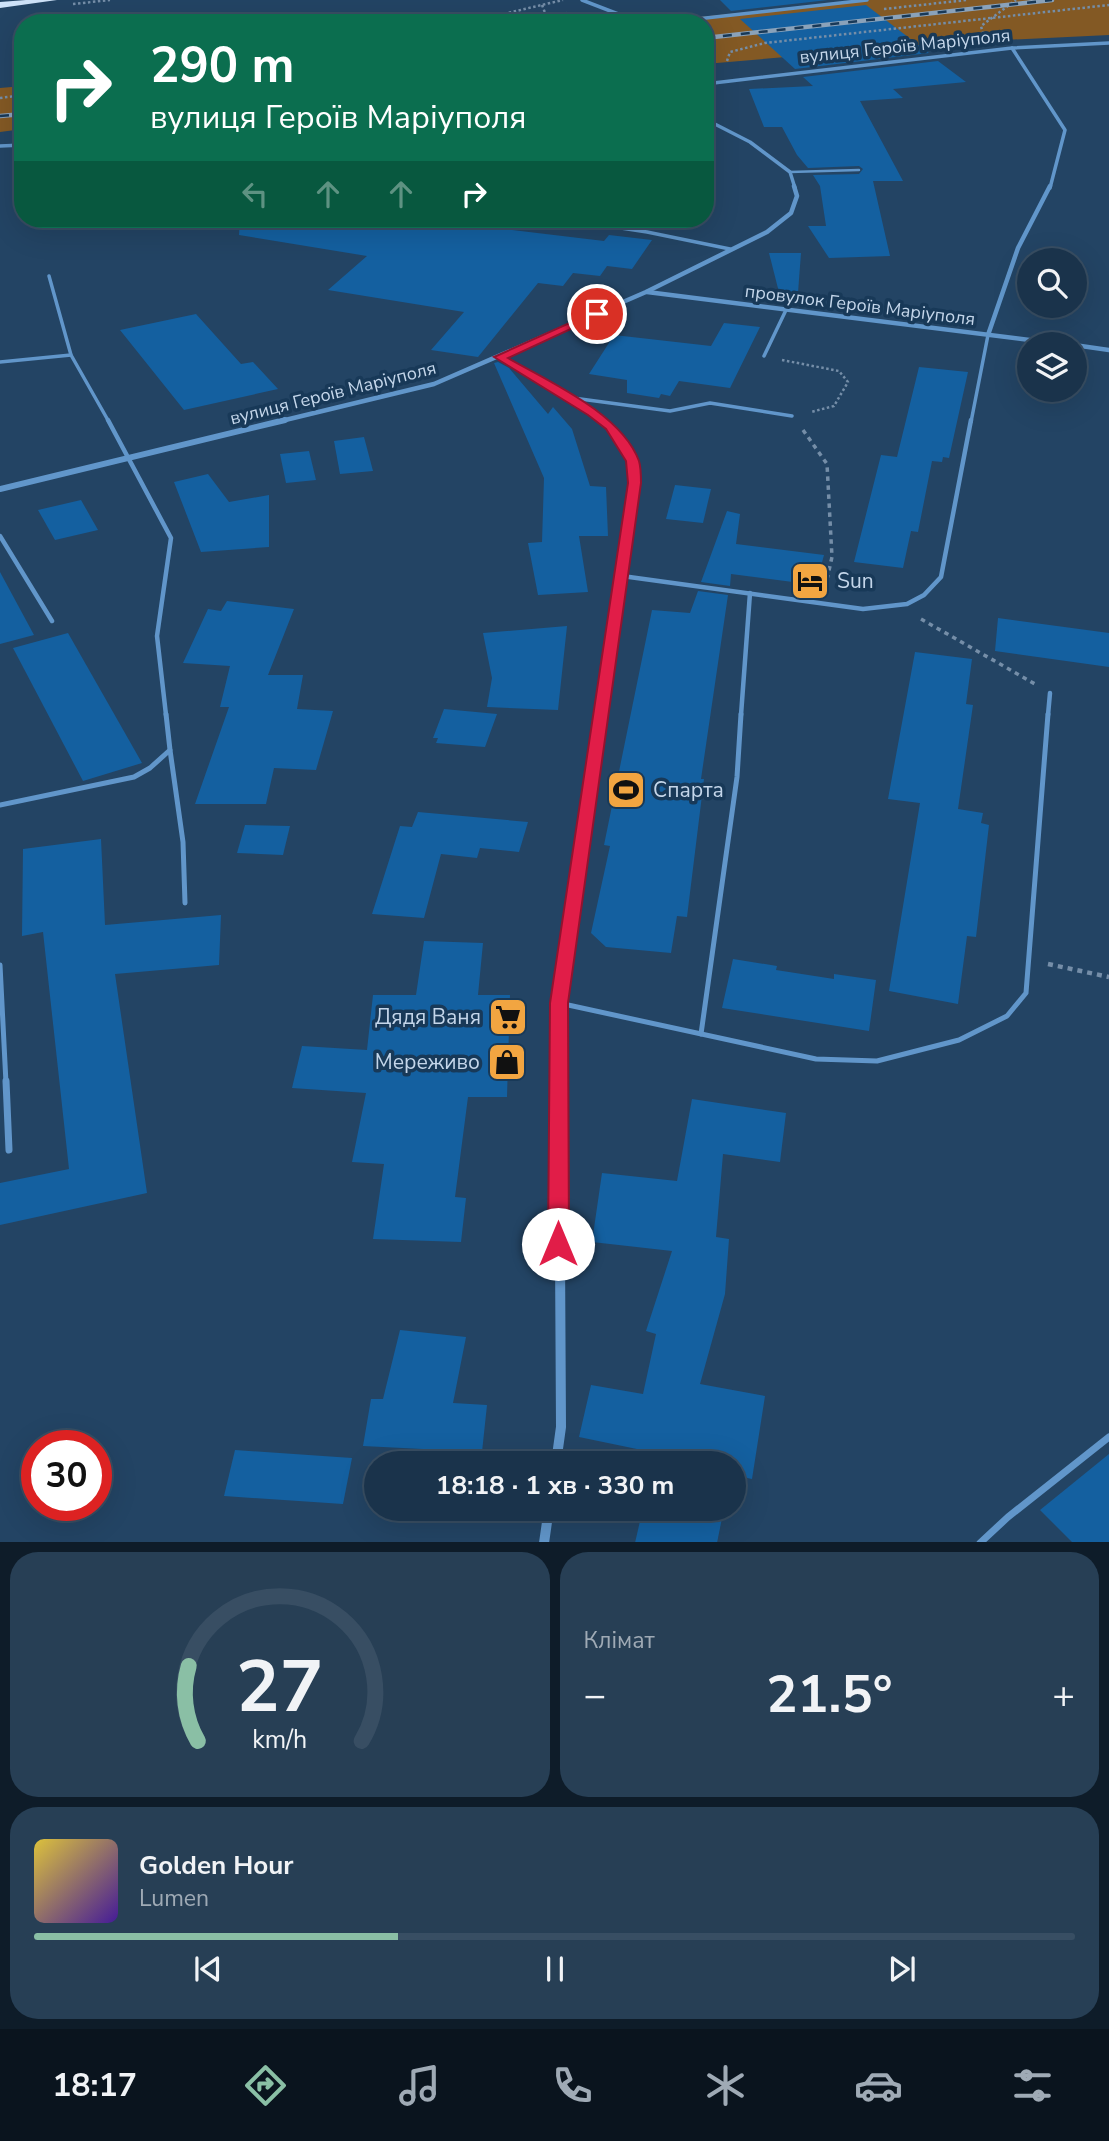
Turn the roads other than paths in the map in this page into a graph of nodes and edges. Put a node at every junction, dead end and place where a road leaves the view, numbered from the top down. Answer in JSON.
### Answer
{"nodes":[{"id":1,"x":53,"y":0,"type":"edge"},
{"id":2,"x":582,"y":0,"type":"edge"},
{"id":3,"x":867,"y":0,"type":"edge"},
{"id":4,"x":0,"y":5,"type":"edge"},
{"id":5,"x":618,"y":14,"type":"edge"},
{"id":6,"x":714,"y":17,"type":"edge"},
{"id":7,"x":1109,"y":43,"type":"edge"},
{"id":8,"x":1012,"y":48,"type":"junction"},
{"id":9,"x":714,"y":81,"type":"edge"},
{"id":10,"x":714,"y":124,"type":"edge"},
{"id":11,"x":859,"y":170,"type":"dead end"},
{"id":12,"x":790,"y":172,"type":"junction"},
{"id":13,"x":621,"y":228,"type":"edge"},
{"id":14,"x":730,"y":249,"type":"junction"},
{"id":15,"x":49,"y":276,"type":"dead end"},
{"id":16,"x":646,"y":292,"type":"junction"},
{"id":17,"x":786,"y":310,"type":"junction"},
{"id":18,"x":988,"y":335,"type":"junction"},
{"id":19,"x":1017,"y":339,"type":"edge"},
{"id":20,"x":1087,"y":347,"type":"edge"},
{"id":21,"x":1109,"y":350,"type":"edge"},
{"id":22,"x":71,"y":355,"type":"junction"},
{"id":23,"x":764,"y":356,"type":"road end"},
{"id":24,"x":499,"y":357,"type":"junction"},
{"id":25,"x":0,"y":362,"type":"edge"},
{"id":26,"x":567,"y":397,"type":"junction"},
{"id":27,"x":792,"y":416,"type":"road end"},
{"id":28,"x":130,"y":458,"type":"junction"},
{"id":29,"x":0,"y":489,"type":"edge"},
{"id":30,"x":0,"y":536,"type":"edge"},
{"id":31,"x":622,"y":576,"type":"junction"},
{"id":32,"x":750,"y":593,"type":"junction"},
{"id":33,"x":52,"y":621,"type":"dead end"},
{"id":34,"x":1050,"y":693,"type":"road end"},
{"id":35,"x":170,"y":750,"type":"junction"},
{"id":36,"x":0,"y":805,"type":"edge"},
{"id":37,"x":185,"y":903,"type":"dead end"},
{"id":38,"x":0,"y":965,"type":"edge"},
{"id":39,"x":559,"y":1003,"type":"junction"},
{"id":40,"x":701,"y":1034,"type":"junction"},
{"id":41,"x":9,"y":1150,"type":"dead end"},
{"id":42,"x":1109,"y":1437,"type":"edge"},
{"id":43,"x":558,"y":1451,"type":"edge"},
{"id":44,"x":547,"y":1521,"type":"edge"},
{"id":45,"x":544,"y":1542,"type":"edge"},
{"id":46,"x":980,"y":1542,"type":"edge"}],
"edges":[{"from":1,"to":4,"type":"main road"},
{"from":2,"to":5,"type":"street"},
{"from":3,"to":6,"type":"street"},
{"from":7,"to":8,"type":"street","name":"вулиця Героїв Маріуполя"},
{"from":8,"to":9,"type":"street","name":"вулиця Героїв Маріуполя"},
{"from":8,"to":18,"type":"street"},
{"from":10,"to":12,"type":"street"},
{"from":11,"to":12,"type":"lane"},
{"from":12,"to":14,"type":"street","name":"вулиця Героїв Маріуполя"},
{"from":13,"to":14,"type":"lane"},
{"from":14,"to":16,"type":"street","name":"вулиця Героїв Маріуполя"},
{"from":15,"to":22,"type":"lane"},
{"from":16,"to":17,"type":"street","name":"провулок Героїв Маріуполя"},
{"from":16,"to":24,"type":"street","name":"вулиця Героїв Маріуполя"},
{"from":17,"to":18,"type":"street","name":"провулок Героїв Маріуполя"},
{"from":17,"to":23,"type":"lane"},
{"from":18,"to":19,"type":"street","name":"провулок Героїв Маріуполя"},
{"from":18,"to":32,"type":"lane"},
{"from":20,"to":21,"type":"street"},
{"from":22,"to":25,"type":"lane"},
{"from":22,"to":28,"type":"lane"},
{"from":24,"to":26,"type":"street"},
{"from":24,"to":28,"type":"street","name":"вулиця Героїв Маріуполя"},
{"from":26,"to":27,"type":"lane"},
{"from":26,"to":31,"type":"street"},
{"from":28,"to":29,"type":"street","name":"вулиця Героїв Маріуполя"},
{"from":28,"to":35,"type":"lane"},
{"from":30,"to":33,"type":"lane"},
{"from":31,"to":32,"type":"lane"},
{"from":31,"to":39,"type":"street"},
{"from":32,"to":40,"type":"lane"},
{"from":34,"to":40,"type":"lane"},
{"from":35,"to":36,"type":"lane"},
{"from":35,"to":37,"type":"lane"},
{"from":38,"to":41,"type":"lane"},
{"from":39,"to":40,"type":"lane"},
{"from":39,"to":43,"type":"street"},
{"from":42,"to":46,"type":"lane"},
{"from":44,"to":45,"type":"street"}]}
